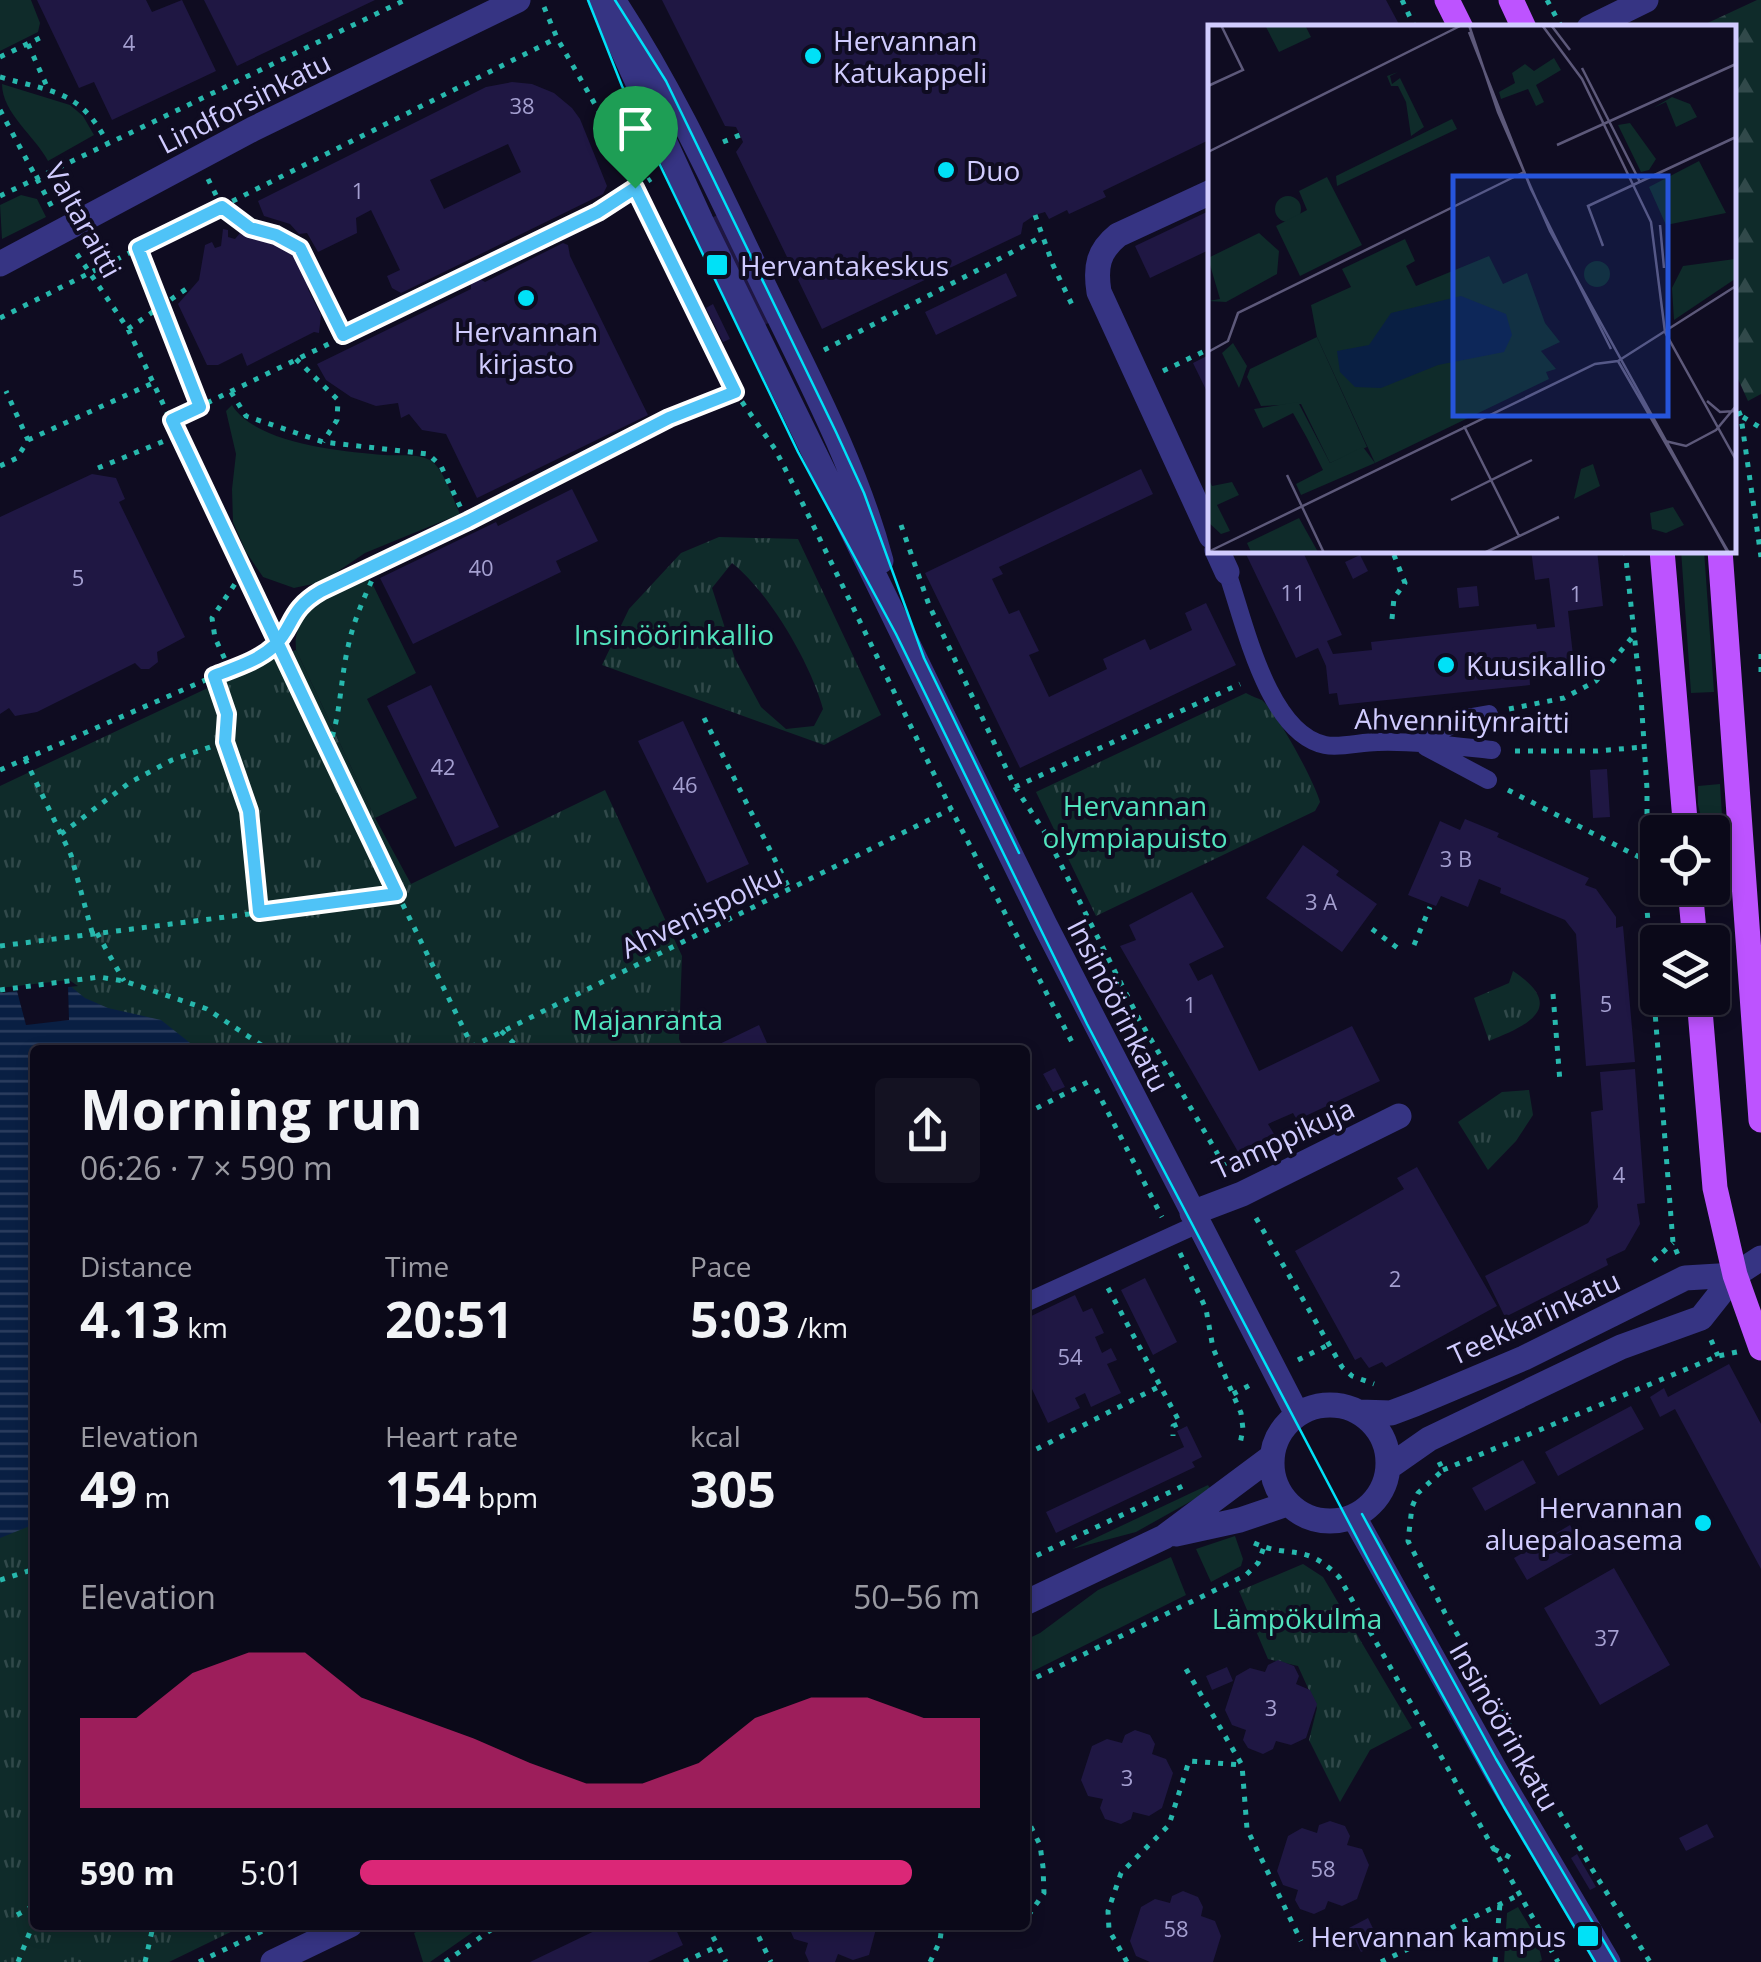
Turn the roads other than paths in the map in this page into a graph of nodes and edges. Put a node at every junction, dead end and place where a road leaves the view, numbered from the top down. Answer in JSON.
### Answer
{"nodes":[{"id":1,"x":518,"y":0,"type":"edge"},
{"id":2,"x":600,"y":0,"type":"edge"},
{"id":3,"x":613,"y":0,"type":"edge"},
{"id":4,"x":1448,"y":0,"type":"edge"},
{"id":5,"x":1511,"y":0,"type":"edge"},
{"id":6,"x":1646,"y":0,"type":"edge"},
{"id":7,"x":1460,"y":25,"type":"edge"},
{"id":8,"x":1523,"y":25,"type":"edge"},
{"id":9,"x":1594,"y":25,"type":"edge"},
{"id":10,"x":1208,"y":193,"type":"edge"},
{"id":11,"x":0,"y":264,"type":"edge"},
{"id":12,"x":1208,"y":529,"type":"edge"},
{"id":13,"x":1662,"y":552,"type":"edge"},
{"id":14,"x":1720,"y":552,"type":"edge"},
{"id":15,"x":1222,"y":561,"type":"edge"},
{"id":16,"x":896,"y":619,"type":"junction"},
{"id":17,"x":1489,"y":714,"type":"road end"},
{"id":18,"x":1417,"y":742,"type":"junction"},
{"id":19,"x":1492,"y":750,"type":"road end"},
{"id":20,"x":1488,"y":780,"type":"road end"},
{"id":21,"x":1685,"y":815,"type":"edge"},
{"id":22,"x":1701,"y":1015,"type":"edge"},
{"id":23,"x":1399,"y":1116,"type":"dead end"},
{"id":24,"x":1761,"y":1120,"type":"edge"},
{"id":25,"x":1195,"y":1218,"type":"junction"},
{"id":26,"x":1761,"y":1258,"type":"edge"},
{"id":27,"x":1734,"y":1275,"type":"junction"},
{"id":28,"x":1030,"y":1300,"type":"edge"},
{"id":29,"x":1761,"y":1348,"type":"edge"},
{"id":30,"x":1359,"y":1412,"type":"junction"},
{"id":31,"x":1297,"y":1414,"type":"junction"},
{"id":32,"x":1270,"y":1458,"type":"junction"},
{"id":33,"x":1389,"y":1467,"type":"junction"},
{"id":34,"x":1287,"y":1504,"type":"junction"},
{"id":35,"x":1354,"y":1517,"type":"junction"},
{"id":36,"x":1164,"y":1537,"type":"junction"},
{"id":37,"x":1030,"y":1601,"type":"edge"},
{"id":38,"x":340,"y":1930,"type":"edge"},
{"id":39,"x":273,"y":1962,"type":"edge"},
{"id":40,"x":1608,"y":1962,"type":"edge"}],
"edges":[{"from":1,"to":11,"type":"street","name":"Lindforsinkatu"},
{"from":2,"to":16,"type":"street","name":"Insinöörinkatu"},
{"from":3,"to":16,"type":"street","name":"Insinöörinkatu"},
{"from":4,"to":7,"type":"main road"},
{"from":5,"to":8,"type":"main road"},
{"from":6,"to":9,"type":"street"},
{"from":10,"to":12,"type":"street"},
{"from":13,"to":21,"type":"main road"},
{"from":14,"to":24,"type":"main road"},
{"from":15,"to":18,"type":"lane","name":"Ahvenniitynraitti"},
{"from":16,"to":25,"type":"street","name":"Insinöörinkatu"},
{"from":17,"to":18,"type":"lane"},
{"from":18,"to":19,"type":"lane","name":"Ahvenniitynraitti"},
{"from":18,"to":20,"type":"lane"},
{"from":22,"to":27,"type":"main road"},
{"from":23,"to":25,"type":"street","name":"Tamppikuja"},
{"from":25,"to":28,"type":"lane"},
{"from":25,"to":31,"type":"street","name":"Insinöörinkatu"},
{"from":26,"to":27,"type":"street","name":"Teekkarinkatu"},
{"from":27,"to":29,"type":"main road"},
{"from":27,"to":30,"type":"street","name":"Teekkarinkatu"},
{"from":27,"to":33,"type":"street","name":"Teekkarinkatu"},
{"from":30,"to":31,"type":"street"},
{"from":30,"to":33,"type":"street"},
{"from":31,"to":32,"type":"street"},
{"from":32,"to":34,"type":"street"},
{"from":32,"to":36,"type":"street"},
{"from":33,"to":35,"type":"street"},
{"from":34,"to":35,"type":"street"},
{"from":34,"to":36,"type":"street"},
{"from":35,"to":40,"type":"street","name":"Insinöörinkatu"},
{"from":36,"to":37,"type":"street"},
{"from":38,"to":39,"type":"street"}]}
